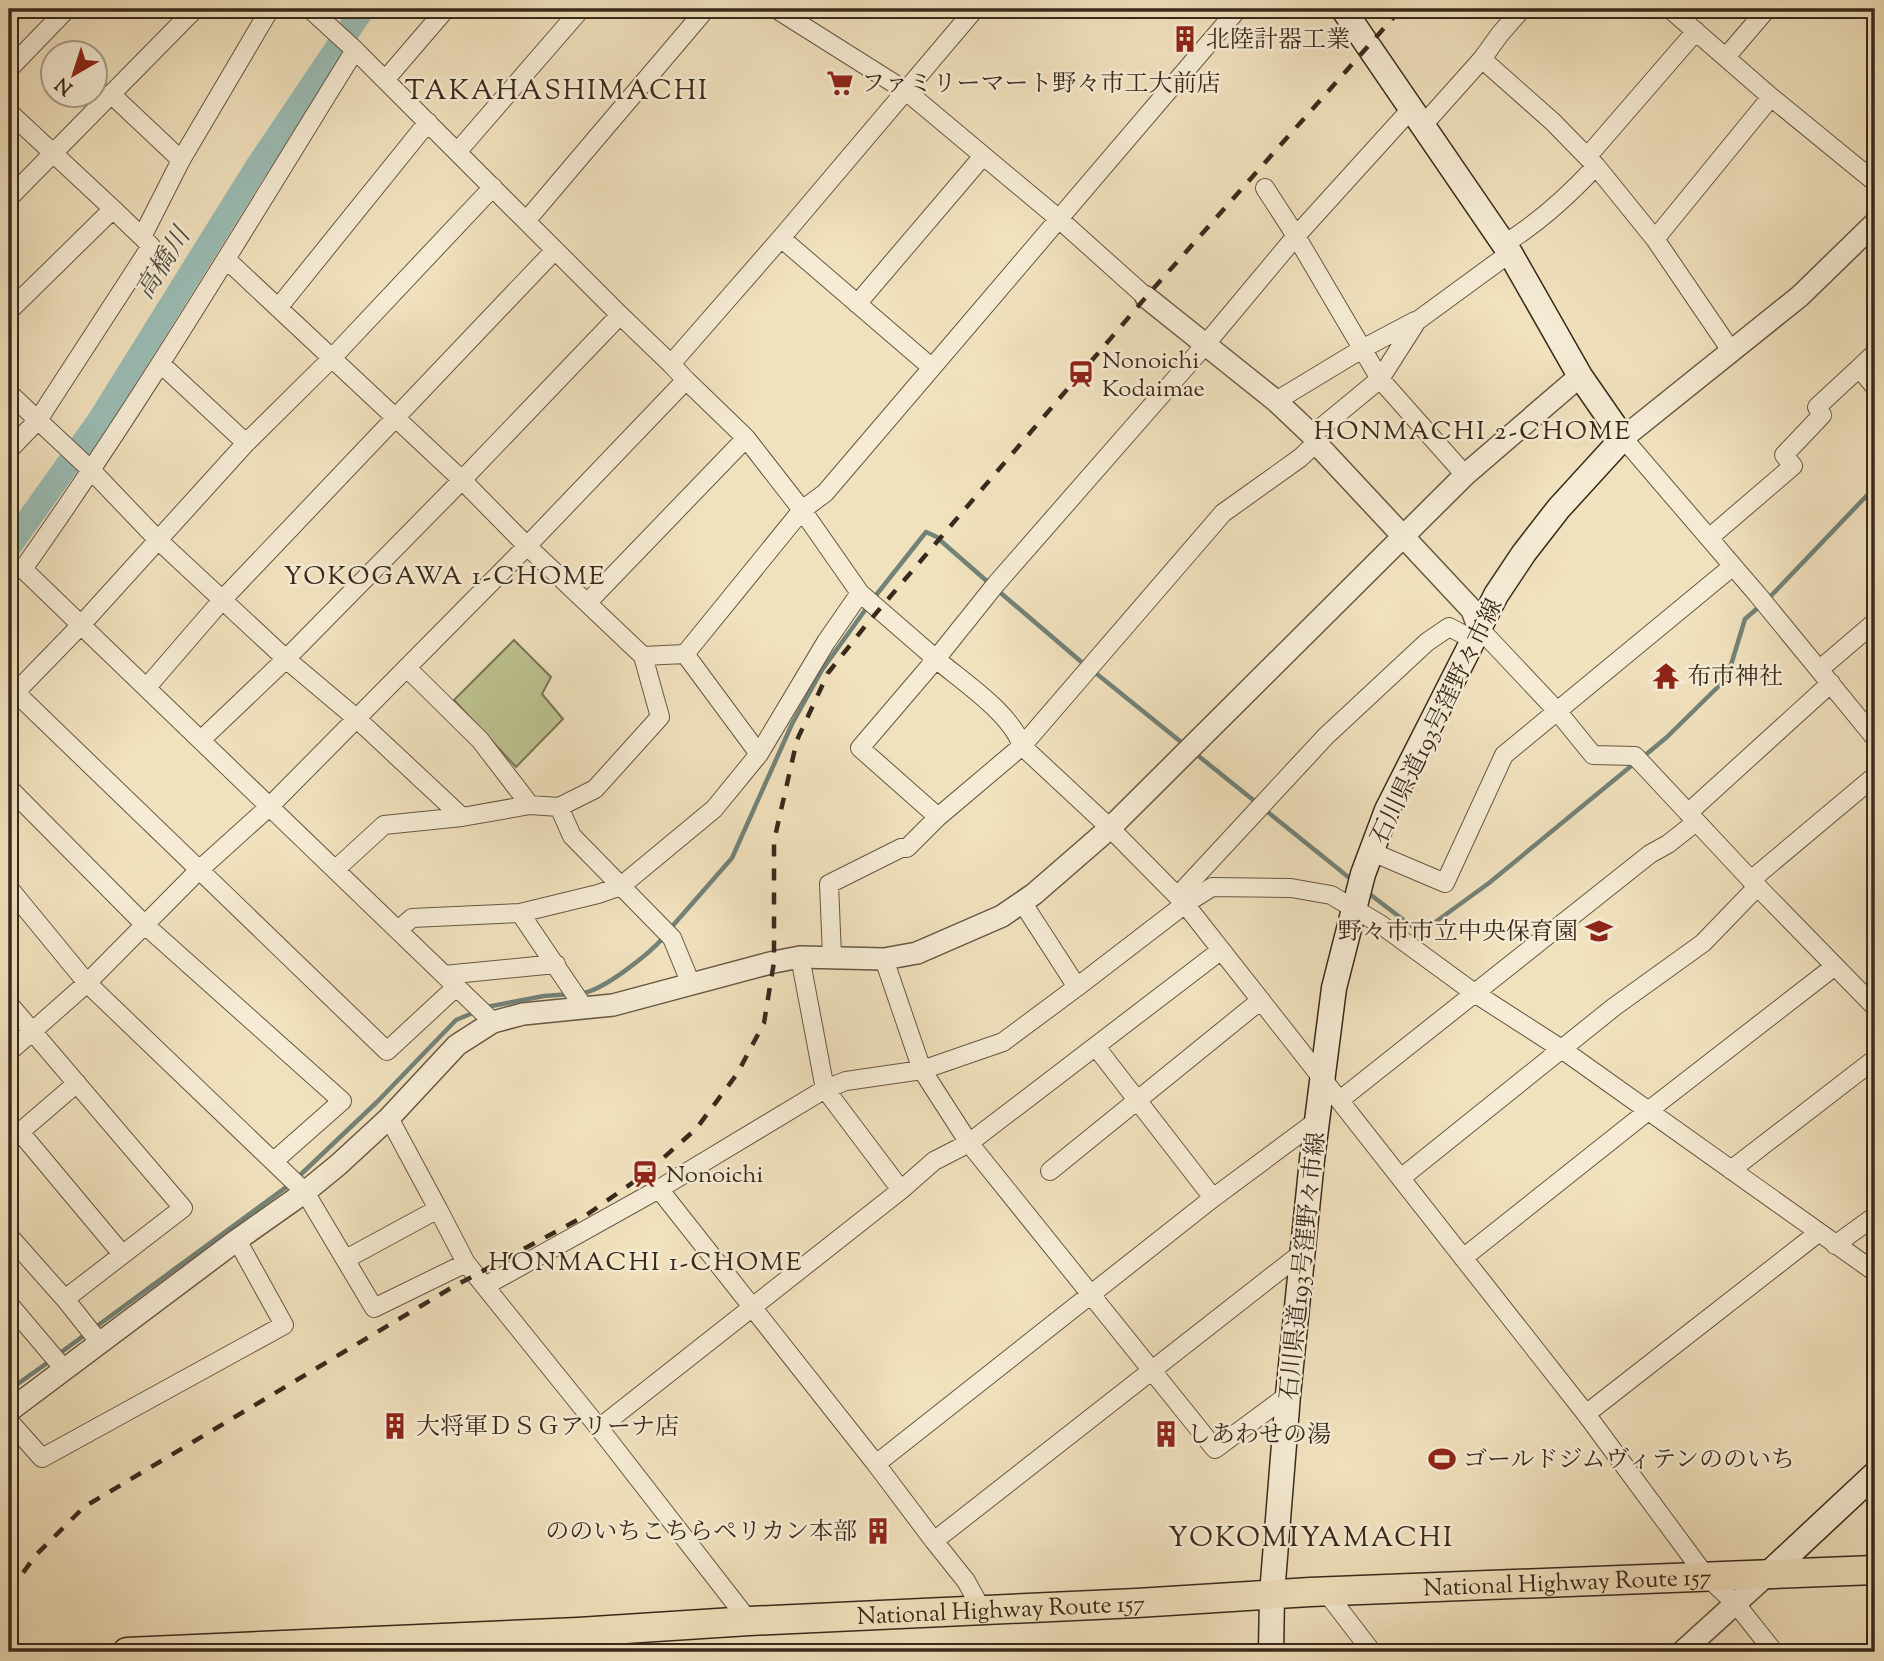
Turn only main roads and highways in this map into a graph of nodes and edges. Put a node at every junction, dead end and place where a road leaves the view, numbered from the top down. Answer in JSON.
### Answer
{"nodes":[{"id":1,"x":1343,"y":9,"type":"edge"},
{"id":2,"x":1875,"y":1474,"type":"edge"},
{"id":3,"x":1875,"y":1570,"type":"edge"},
{"id":4,"x":1768,"y":1574,"type":"junction"},
{"id":5,"x":1272,"y":1594,"type":"junction"},
{"id":6,"x":571,"y":1642,"type":"edge"},
{"id":7,"x":368,"y":1647,"type":"edge"},
{"id":8,"x":127,"y":1652,"type":"edge"},
{"id":9,"x":1271,"y":1652,"type":"edge"}],
"edges":[{"from":1,"to":5,"type":"main road","name":"石川県道193号窪野々市線"},
{"from":2,"to":4,"type":"main road"},
{"from":3,"to":4,"type":"highway","name":"National Highway Route 157"},
{"from":4,"to":5,"type":"highway","name":"National Highway Route 157"},
{"from":5,"to":6,"type":"highway","name":"National Highway Route 157"},
{"from":5,"to":9,"type":"main road","name":"石川県道193号窪野々市線"},
{"from":6,"to":7,"type":"highway","name":"National Highway Route 157"},
{"from":7,"to":8,"type":"highway","name":"National Highway Route 157"}]}
